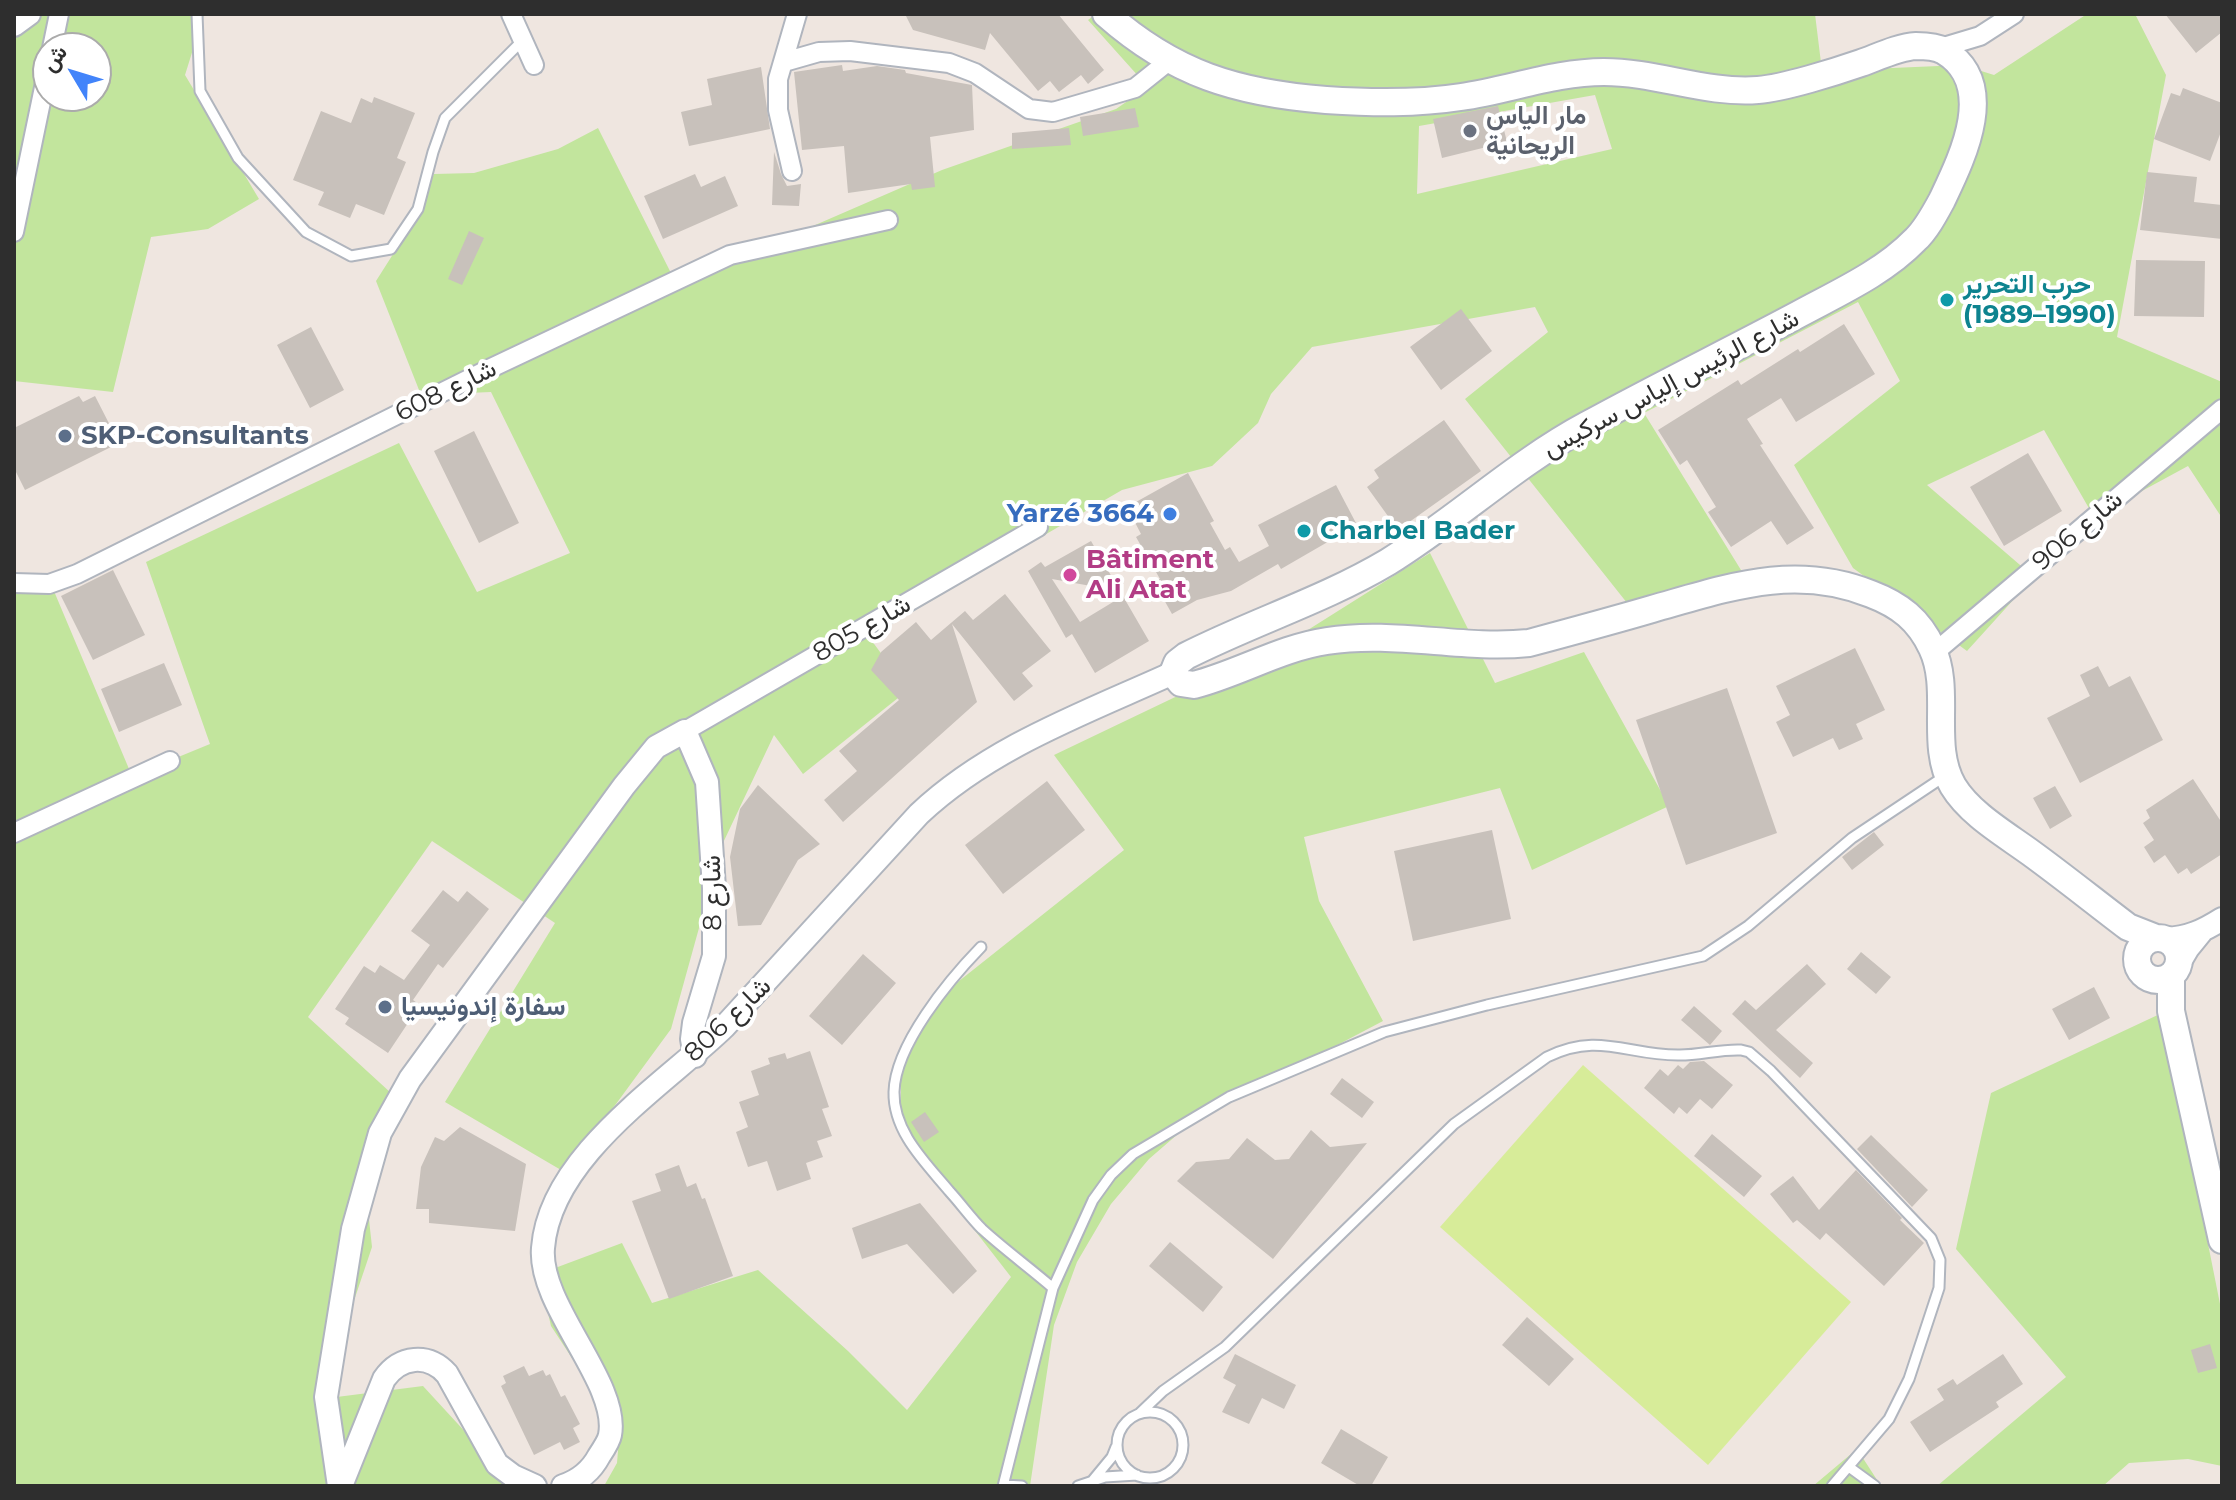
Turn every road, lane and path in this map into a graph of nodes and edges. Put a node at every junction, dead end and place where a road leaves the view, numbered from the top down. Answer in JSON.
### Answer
{"nodes":[{"id":1,"x":29,"y":14,"type":"edge"},
{"id":2,"x":197,"y":14,"type":"edge"},
{"id":3,"x":511,"y":14,"type":"edge"},
{"id":4,"x":797,"y":14,"type":"edge"},
{"id":5,"x":1106,"y":14,"type":"edge"},
{"id":6,"x":2014,"y":14,"type":"edge"},
{"id":7,"x":14,"y":25,"type":"edge"},
{"id":8,"x":523,"y":40,"type":"junction"},
{"id":9,"x":1940,"y":48,"type":"junction"},
{"id":10,"x":1170,"y":60,"type":"junction"},
{"id":11,"x":784,"y":62,"type":"junction"},
{"id":12,"x":534,"y":65,"type":"dead end"},
{"id":13,"x":39,"y":112,"type":"edge"},
{"id":14,"x":792,"y":171,"type":"dead end"},
{"id":15,"x":888,"y":220,"type":"dead end"},
{"id":16,"x":14,"y":232,"type":"edge"},
{"id":17,"x":2222,"y":409,"type":"edge"},
{"id":18,"x":1038,"y":527,"type":"dead end"},
{"id":19,"x":14,"y":583,"type":"edge"},
{"id":20,"x":1934,"y":653,"type":"junction"},
{"id":21,"x":1173,"y":673,"type":"junction"},
{"id":22,"x":685,"y":731,"type":"junction"},
{"id":23,"x":170,"y":761,"type":"dead end"},
{"id":24,"x":1948,"y":774,"type":"junction"},
{"id":25,"x":14,"y":833,"type":"edge"},
{"id":26,"x":2222,"y":919,"type":"edge"},
{"id":27,"x":2128,"y":927,"type":"junction"},
{"id":28,"x":2201,"y":932,"type":"junction"},
{"id":29,"x":2161,"y":939,"type":"junction"},
{"id":30,"x":981,"y":947,"type":"dead end"},
{"id":31,"x":2136,"y":956,"type":"junction"},
{"id":32,"x":2167,"y":974,"type":"junction"},
{"id":33,"x":695,"y":1056,"type":"junction"},
{"id":34,"x":2222,"y":1240,"type":"edge"},
{"id":35,"x":1053,"y":1288,"type":"junction"},
{"id":36,"x":1163,"y":1391,"type":"junction"},
{"id":37,"x":1140,"y":1413,"type":"junction"},
{"id":38,"x":1163,"y":1414,"type":"junction"},
{"id":39,"x":1117,"y":1441,"type":"junction"},
{"id":40,"x":1849,"y":1467,"type":"junction"},
{"id":41,"x":1138,"y":1475,"type":"junction"},
{"id":42,"x":1090,"y":1482,"type":"junction"},
{"id":43,"x":340,"y":1486,"type":"edge"},
{"id":44,"x":535,"y":1486,"type":"edge"},
{"id":45,"x":563,"y":1486,"type":"edge"},
{"id":46,"x":1004,"y":1486,"type":"edge"},
{"id":47,"x":1022,"y":1486,"type":"edge"},
{"id":48,"x":1078,"y":1486,"type":"edge"},
{"id":49,"x":1832,"y":1486,"type":"edge"},
{"id":50,"x":1875,"y":1486,"type":"edge"}],
"edges":[{"from":1,"to":7,"type":"street"},
{"from":2,"to":8,"type":"lane"},
{"from":3,"to":8,"type":"street"},
{"from":4,"to":11,"type":"street"},
{"from":5,"to":10,"type":"main road"},
{"from":6,"to":9,"type":"street"},
{"from":8,"to":12,"type":"street"},
{"from":9,"to":10,"type":"main road"},
{"from":9,"to":21,"type":"main road","name":"شارع الرئيس إلياس سركيس"},
{"from":10,"to":11,"type":"street"},
{"from":11,"to":14,"type":"street"},
{"from":13,"to":16,"type":"street"},
{"from":15,"to":19,"type":"street","name":"شارع 608"},
{"from":17,"to":20,"type":"street","name":"شارع 906"},
{"from":18,"to":22,"type":"street","name":"شارع 805"},
{"from":20,"to":21,"type":"main road"},
{"from":20,"to":24,"type":"main road"},
{"from":21,"to":33,"type":"street","name":"شارع 806"},
{"from":22,"to":33,"type":"street","name":"شارع 8"},
{"from":22,"to":43,"type":"street"},
{"from":23,"to":25,"type":"street"},
{"from":24,"to":27,"type":"main road"},
{"from":24,"to":35,"type":"lane"},
{"from":26,"to":28,"type":"street"},
{"from":27,"to":29,"type":"main road"},
{"from":27,"to":31,"type":"main road"},
{"from":28,"to":29,"type":"street"},
{"from":28,"to":32,"type":"street"},
{"from":29,"to":31,"type":"main road"},
{"from":29,"to":32,"type":"main road"},
{"from":30,"to":35,"type":"lane"},
{"from":31,"to":32,"type":"main road"},
{"from":32,"to":34,"type":"main road"},
{"from":33,"to":45,"type":"street","name":"شارع 806"},
{"from":35,"to":46,"type":"lane"},
{"from":36,"to":37,"type":"lane"},
{"from":36,"to":38,"type":"lane"},
{"from":36,"to":40,"type":"lane"},
{"from":37,"to":38,"type":"lane"},
{"from":37,"to":39,"type":"lane"},
{"from":38,"to":41,"type":"lane"},
{"from":39,"to":41,"type":"lane"},
{"from":39,"to":42,"type":"lane"},
{"from":40,"to":49,"type":"lane"},
{"from":40,"to":50,"type":"lane"},
{"from":41,"to":42,"type":"lane"},
{"from":42,"to":48,"type":"lane"},
{"from":43,"to":44,"type":"street"},
{"from":46,"to":47,"type":"lane"}]}
